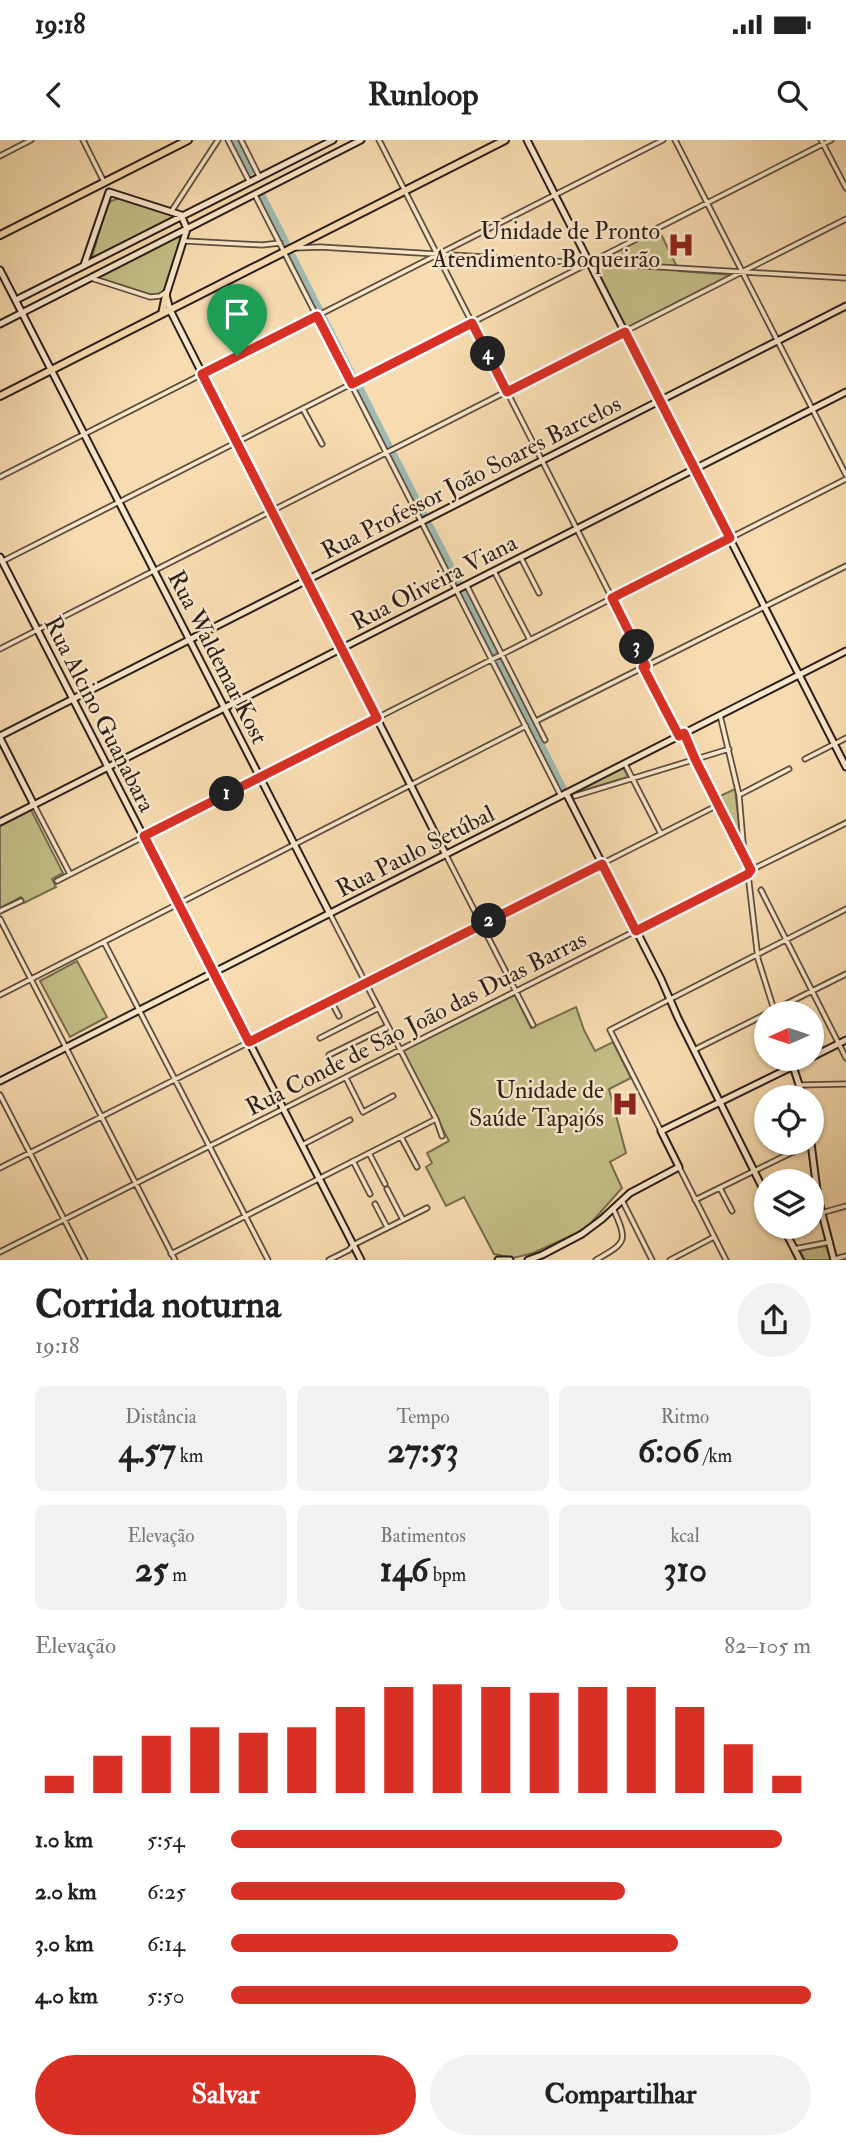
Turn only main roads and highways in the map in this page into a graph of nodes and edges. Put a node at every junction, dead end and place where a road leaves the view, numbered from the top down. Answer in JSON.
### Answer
{"nodes":[{"id":1,"x":188,"y":140,"type":"edge"},
{"id":2,"x":505,"y":140,"type":"edge"},
{"id":3,"x":0,"y":235,"type":"edge"},
{"id":4,"x":167,"y":292,"type":"road end"},
{"id":5,"x":162,"y":314,"type":"junction"},
{"id":6,"x":0,"y":396,"type":"edge"}],
"edges":[{"from":1,"to":3,"type":"main road"},
{"from":2,"to":5,"type":"main road"},
{"from":4,"to":5,"type":"main road"},
{"from":5,"to":6,"type":"main road"}]}
